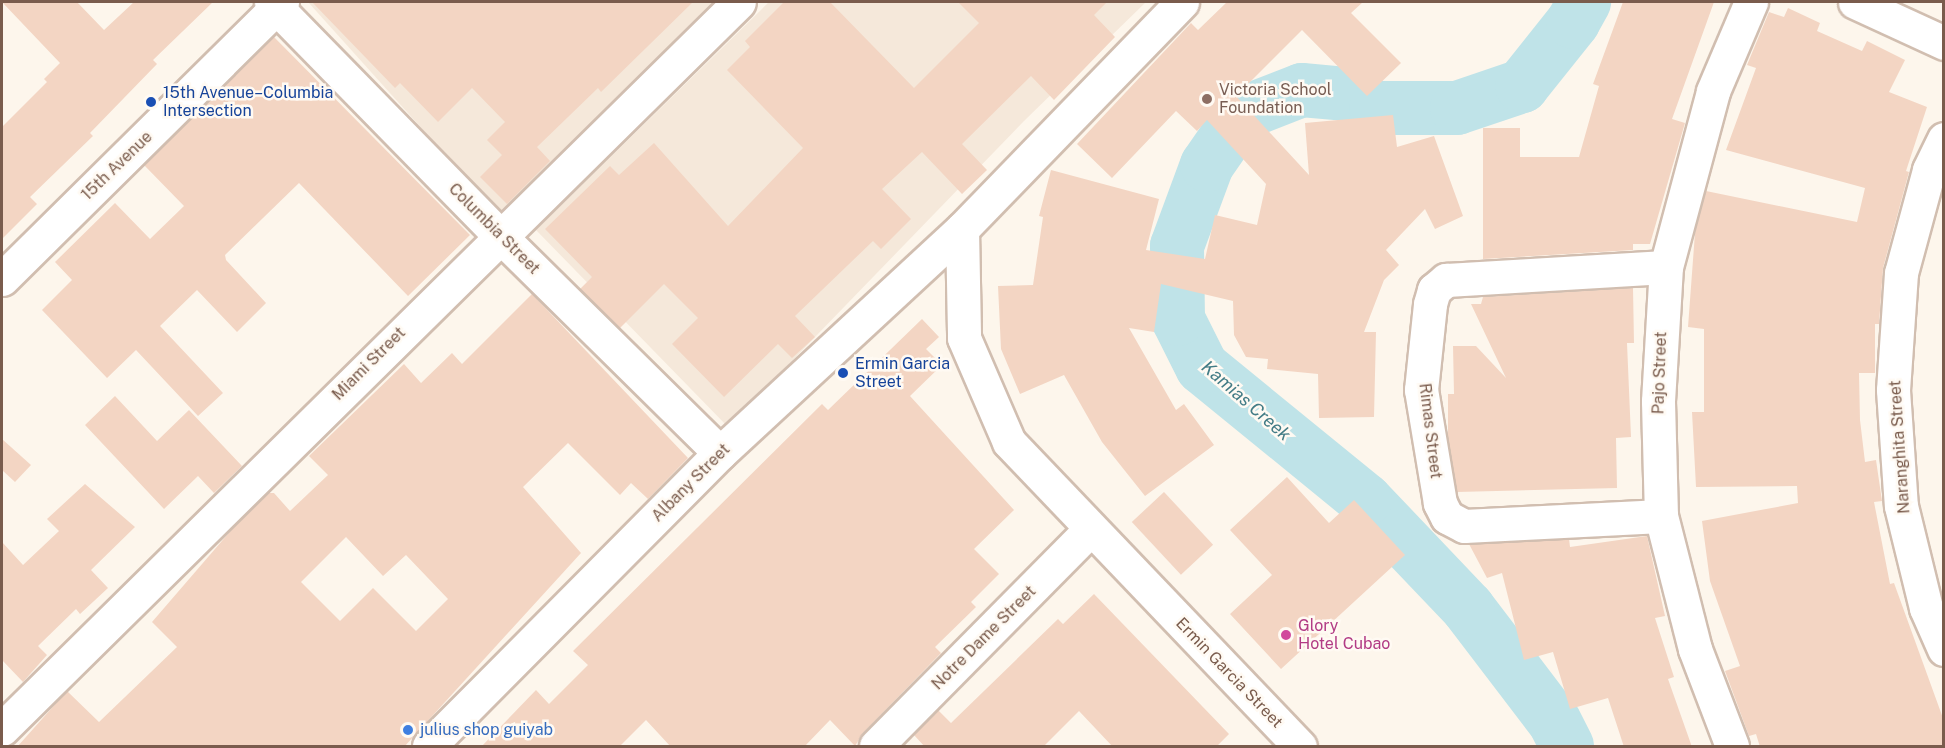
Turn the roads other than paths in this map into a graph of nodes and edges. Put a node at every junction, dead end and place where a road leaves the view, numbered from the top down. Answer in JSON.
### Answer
{"nodes":[{"id":1,"x":739,"y":2,"type":"edge"},
{"id":2,"x":1182,"y":2,"type":"edge"},
{"id":3,"x":1751,"y":2,"type":"edge"},
{"id":4,"x":1855,"y":2,"type":"edge"},
{"id":5,"x":277,"y":3,"type":"edge"},
{"id":6,"x":1944,"y":43,"type":"edge"},
{"id":7,"x":1944,"y":139,"type":"edge"},
{"id":8,"x":962,"y":229,"type":"junction"},
{"id":9,"x":499,"y":235,"type":"junction"},
{"id":10,"x":1666,"y":267,"type":"junction"},
{"id":11,"x":2,"y":279,"type":"edge"},
{"id":12,"x":720,"y":453,"type":"junction"},
{"id":13,"x":1661,"y":516,"type":"junction"},
{"id":14,"x":1091,"y":529,"type":"junction"},
{"id":15,"x":1944,"y":649,"type":"edge"},
{"id":16,"x":2,"y":729,"type":"edge"},
{"id":17,"x":429,"y":747,"type":"edge"},
{"id":18,"x":876,"y":747,"type":"edge"},
{"id":19,"x":1300,"y":747,"type":"edge"},
{"id":20,"x":1732,"y":747,"type":"edge"}],
"edges":[{"from":1,"to":9,"type":"street","name":"Miami Street"},
{"from":2,"to":8,"type":"street"},
{"from":3,"to":10,"type":"street","name":"Pajo Street"},
{"from":4,"to":6,"type":"street"},
{"from":5,"to":9,"type":"street","name":"Columbia Street"},
{"from":5,"to":11,"type":"street","name":"15th Avenue"},
{"from":7,"to":15,"type":"street","name":"Naranghita Street"},
{"from":8,"to":12,"type":"street","name":"Albany Street"},
{"from":8,"to":14,"type":"street","name":"Ermin Garcia Street"},
{"from":9,"to":12,"type":"street","name":"Columbia Street"},
{"from":9,"to":16,"type":"street","name":"Miami Street"},
{"from":10,"to":13,"type":"street","name":"Pajo Street"},
{"from":10,"to":13,"type":"street","name":"Rimas Street"},
{"from":12,"to":17,"type":"street","name":"Albany Street"},
{"from":13,"to":20,"type":"street","name":"Pajo Street"},
{"from":14,"to":18,"type":"street","name":"Notre Dame Street"},
{"from":14,"to":19,"type":"street","name":"Ermin Garcia Street"}]}
